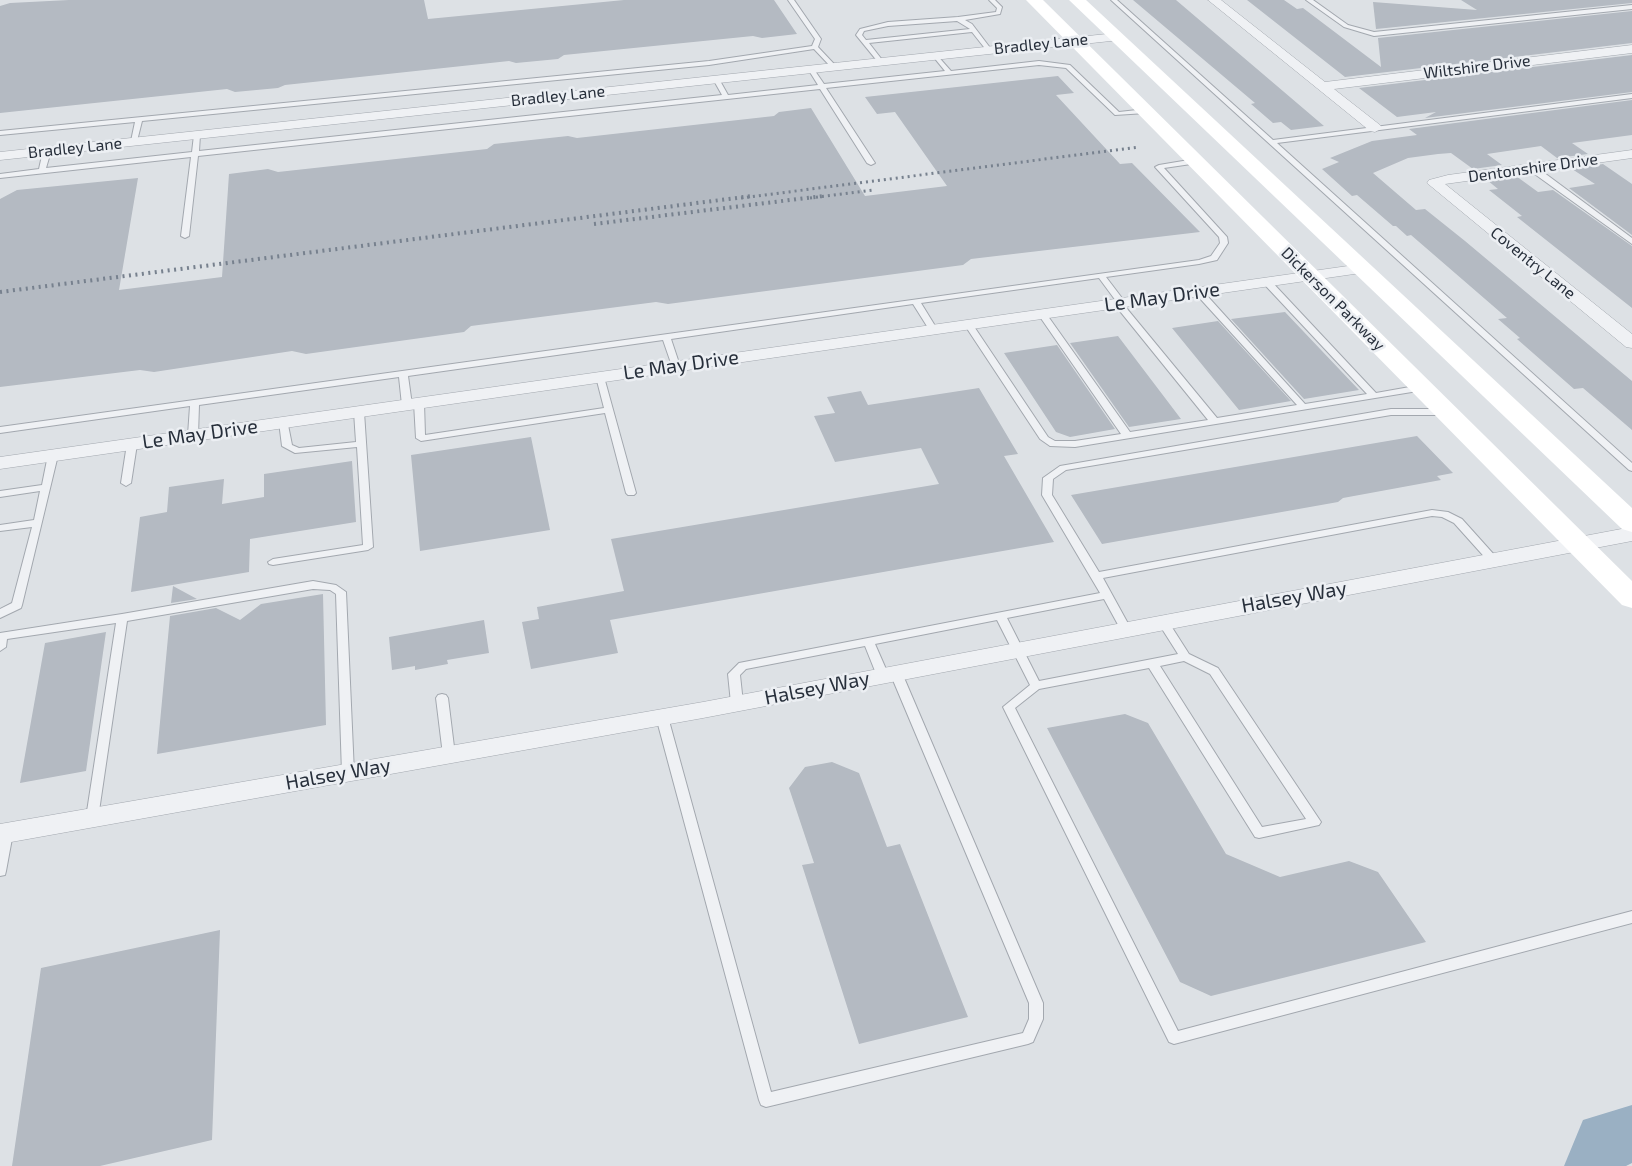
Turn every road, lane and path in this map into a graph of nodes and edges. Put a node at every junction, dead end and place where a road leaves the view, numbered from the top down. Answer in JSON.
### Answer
{"nodes":[{"id":1,"x":791,"y":0,"type":"edge"},
{"id":2,"x":992,"y":0,"type":"edge"},
{"id":3,"x":1034,"y":0,"type":"edge"},
{"id":4,"x":1077,"y":0,"type":"edge"},
{"id":5,"x":1114,"y":0,"type":"edge"},
{"id":6,"x":1214,"y":0,"type":"edge"},
{"id":7,"x":1309,"y":0,"type":"edge"},
{"id":8,"x":1632,"y":7,"type":"edge"},
{"id":9,"x":958,"y":19,"type":"junction"},
{"id":10,"x":974,"y":30,"type":"junction"},
{"id":11,"x":1116,"y":37,"type":"junction"},
{"id":12,"x":1076,"y":40,"type":"junction"},
{"id":13,"x":864,"y":42,"type":"junction"},
{"id":14,"x":815,"y":47,"type":"junction"},
{"id":15,"x":1632,"y":49,"type":"edge"},
{"id":16,"x":989,"y":50,"type":"junction"},
{"id":17,"x":935,"y":55,"type":"junction"},
{"id":18,"x":880,"y":61,"type":"junction"},
{"id":19,"x":833,"y":66,"type":"junction"},
{"id":20,"x":657,"y":69,"type":"junction"},
{"id":21,"x":811,"y":69,"type":"junction"},
{"id":22,"x":950,"y":73,"type":"junction"},
{"id":23,"x":716,"y":79,"type":"junction"},
{"id":24,"x":664,"y":84,"type":"junction"},
{"id":25,"x":822,"y":86,"type":"junction"},
{"id":26,"x":1322,"y":86,"type":"junction"},
{"id":27,"x":601,"y":91,"type":"junction"},
{"id":28,"x":398,"y":95,"type":"junction"},
{"id":29,"x":1632,"y":96,"type":"edge"},
{"id":30,"x":726,"y":97,"type":"junction"},
{"id":31,"x":442,"y":108,"type":"junction"},
{"id":32,"x":607,"y":110,"type":"junction"},
{"id":33,"x":1146,"y":111,"type":"junction"},
{"id":34,"x":399,"y":113,"type":"junction"},
{"id":35,"x":139,"y":118,"type":"junction"},
{"id":36,"x":322,"y":121,"type":"junction"},
{"id":37,"x":445,"y":127,"type":"junction"},
{"id":38,"x":1375,"y":128,"type":"junction"},
{"id":39,"x":0,"y":133,"type":"edge"},
{"id":40,"x":197,"y":135,"type":"junction"},
{"id":41,"x":322,"y":140,"type":"junction"},
{"id":42,"x":134,"y":141,"type":"junction"},
{"id":43,"x":1270,"y":141,"type":"junction"},
{"id":44,"x":47,"y":151,"type":"junction"},
{"id":45,"x":195,"y":154,"type":"junction"},
{"id":46,"x":0,"y":156,"type":"edge"},
{"id":47,"x":1631,"y":156,"type":"edge"},
{"id":48,"x":1195,"y":161,"type":"junction"},
{"id":49,"x":871,"y":163,"type":"dead end"},
{"id":50,"x":1532,"y":168,"type":"junction"},
{"id":51,"x":42,"y":171,"type":"junction"},
{"id":52,"x":0,"y":176,"type":"edge"},
{"id":53,"x":1434,"y":183,"type":"joint"},
{"id":54,"x":185,"y":236,"type":"dead end"},
{"id":55,"x":1632,"y":242,"type":"edge"},
{"id":56,"x":1362,"y":269,"type":"junction"},
{"id":57,"x":1101,"y":276,"type":"junction"},
{"id":58,"x":1310,"y":276,"type":"junction"},
{"id":59,"x":1267,"y":282,"type":"junction"},
{"id":60,"x":1198,"y":291,"type":"junction"},
{"id":61,"x":916,"y":302,"type":"junction"},
{"id":62,"x":1120,"y":303,"type":"junction"},
{"id":63,"x":1042,"y":314,"type":"junction"},
{"id":64,"x":968,"y":324,"type":"junction"},
{"id":65,"x":933,"y":329,"type":"junction"},
{"id":66,"x":666,"y":337,"type":"junction"},
{"id":67,"x":1632,"y":343,"type":"edge"},
{"id":68,"x":676,"y":366,"type":"junction"},
{"id":69,"x":403,"y":374,"type":"junction"},
{"id":70,"x":600,"y":377,"type":"junction"},
{"id":71,"x":1421,"y":388,"type":"junction"},
{"id":72,"x":1373,"y":395,"type":"junction"},
{"id":73,"x":195,"y":403,"type":"junction"},
{"id":74,"x":413,"y":404,"type":"junction"},
{"id":75,"x":1303,"y":407,"type":"junction"},
{"id":76,"x":609,"y":410,"type":"junction"},
{"id":77,"x":359,"y":412,"type":"junction"},
{"id":78,"x":1446,"y":412,"type":"junction"},
{"id":79,"x":1214,"y":421,"type":"junction"},
{"id":80,"x":284,"y":422,"type":"junction"},
{"id":81,"x":0,"y":430,"type":"edge"},
{"id":82,"x":193,"y":435,"type":"junction"},
{"id":83,"x":1127,"y":435,"type":"junction"},
{"id":84,"x":132,"y":444,"type":"junction"},
{"id":85,"x":361,"y":444,"type":"junction"},
{"id":86,"x":53,"y":455,"type":"junction"},
{"id":87,"x":0,"y":463,"type":"edge"},
{"id":88,"x":1632,"y":468,"type":"edge"},
{"id":89,"x":126,"y":483,"type":"dead end"},
{"id":90,"x":46,"y":487,"type":"junction"},
{"id":91,"x":631,"y":493,"type":"dead end"},
{"id":92,"x":0,"y":494,"type":"edge"},
{"id":93,"x":38,"y":523,"type":"junction"},
{"id":94,"x":1632,"y":523,"type":"edge"},
{"id":95,"x":0,"y":528,"type":"edge"},
{"id":96,"x":1632,"y":534,"type":"edge"},
{"id":97,"x":1578,"y":544,"type":"junction"},
{"id":98,"x":1493,"y":560,"type":"junction"},
{"id":99,"x":273,"y":562,"type":"dead end"},
{"id":100,"x":1096,"y":576,"type":"junction"},
{"id":101,"x":1107,"y":595,"type":"junction"},
{"id":102,"x":1632,"y":598,"type":"edge"},
{"id":103,"x":0,"y":614,"type":"edge"},
{"id":104,"x":1000,"y":616,"type":"junction"},
{"id":105,"x":122,"y":618,"type":"junction"},
{"id":106,"x":1162,"y":621,"type":"junction"},
{"id":107,"x":1126,"y":628,"type":"junction"},
{"id":108,"x":869,"y":643,"type":"junction"},
{"id":109,"x":0,"y":647,"type":"edge"},
{"id":110,"x":1018,"y":650,"type":"junction"},
{"id":111,"x":1185,"y":657,"type":"junction"},
{"id":112,"x":1152,"y":663,"type":"junction"},
{"id":113,"x":890,"y":674,"type":"junction"},
{"id":114,"x":1036,"y":686,"type":"junction"},
{"id":115,"x":442,"y":698,"type":"dead end"},
{"id":116,"x":737,"y":703,"type":"junction"},
{"id":117,"x":662,"y":717,"type":"junction"},
{"id":118,"x":449,"y":754,"type":"junction"},
{"id":119,"x":348,"y":773,"type":"junction"},
{"id":120,"x":92,"y":818,"type":"junction"},
{"id":121,"x":4,"y":834,"type":"edge"},
{"id":122,"x":0,"y":871,"type":"edge"},
{"id":123,"x":1632,"y":918,"type":"edge"}],
"edges":[{"from":1,"to":14,"type":"lane"},
{"from":2,"to":9,"type":"lane"},
{"from":3,"to":12,"type":"main road","name":"Dickerson Parkway"},
{"from":4,"to":11,"type":"main road"},
{"from":5,"to":43,"type":"lane"},
{"from":6,"to":26,"type":"street"},
{"from":7,"to":8,"type":"lane"},
{"from":9,"to":10,"type":"lane"},
{"from":9,"to":13,"type":"lane"},
{"from":10,"to":13,"type":"lane"},
{"from":10,"to":16,"type":"lane"},
{"from":11,"to":12,"type":"street","name":"Bradley Lane"},
{"from":11,"to":56,"type":"main road"},
{"from":12,"to":16,"type":"street","name":"Bradley Lane"},
{"from":12,"to":33,"type":"main road","name":"Dickerson Parkway"},
{"from":13,"to":18,"type":"lane"},
{"from":14,"to":19,"type":"lane"},
{"from":14,"to":20,"type":"lane"},
{"from":15,"to":26,"type":"street","name":"Wiltshire Drive"},
{"from":16,"to":17,"type":"street","name":"Bradley Lane"},
{"from":17,"to":18,"type":"street","name":"Bradley Lane"},
{"from":17,"to":22,"type":"lane"},
{"from":18,"to":19,"type":"street","name":"Bradley Lane"},
{"from":19,"to":21,"type":"street","name":"Bradley Lane"},
{"from":20,"to":24,"type":"lane"},
{"from":20,"to":28,"type":"lane"},
{"from":21,"to":23,"type":"street","name":"Bradley Lane"},
{"from":21,"to":25,"type":"lane"},
{"from":22,"to":25,"type":"lane"},
{"from":22,"to":33,"type":"lane"},
{"from":23,"to":24,"type":"street","name":"Bradley Lane"},
{"from":23,"to":30,"type":"lane"},
{"from":24,"to":27,"type":"street","name":"Bradley Lane"},
{"from":25,"to":30,"type":"lane"},
{"from":25,"to":49,"type":"lane"},
{"from":26,"to":38,"type":"street"},
{"from":27,"to":31,"type":"street","name":"Bradley Lane"},
{"from":27,"to":32,"type":"lane"},
{"from":28,"to":34,"type":"lane"},
{"from":28,"to":35,"type":"lane"},
{"from":29,"to":38,"type":"lane"},
{"from":30,"to":32,"type":"lane"},
{"from":31,"to":34,"type":"street","name":"Bradley Lane"},
{"from":31,"to":37,"type":"lane"},
{"from":32,"to":37,"type":"lane"},
{"from":33,"to":48,"type":"main road","name":"Dickerson Parkway"},
{"from":34,"to":36,"type":"street","name":"Bradley Lane"},
{"from":35,"to":39,"type":"lane"},
{"from":35,"to":42,"type":"lane"},
{"from":36,"to":40,"type":"street","name":"Bradley Lane"},
{"from":36,"to":41,"type":"lane"},
{"from":37,"to":41,"type":"lane"},
{"from":38,"to":43,"type":"lane"},
{"from":40,"to":42,"type":"street","name":"Bradley Lane"},
{"from":40,"to":45,"type":"lane"},
{"from":41,"to":45,"type":"lane"},
{"from":42,"to":44,"type":"street","name":"Bradley Lane"},
{"from":43,"to":88,"type":"lane"},
{"from":44,"to":46,"type":"street","name":"Bradley Lane"},
{"from":44,"to":51,"type":"lane"},
{"from":45,"to":51,"type":"lane"},
{"from":45,"to":54,"type":"lane"},
{"from":47,"to":50,"type":"street","name":"Dentonshire Drive"},
{"from":48,"to":57,"type":"lane"},
{"from":48,"to":58,"type":"main road","name":"Dickerson Parkway"},
{"from":50,"to":53,"type":"street","name":"Dentonshire Drive"},
{"from":50,"to":55,"type":"lane"},
{"from":51,"to":52,"type":"lane"},
{"from":53,"to":67,"type":"street","name":"Coventry Lane"},
{"from":56,"to":58,"type":"street","name":"Le May Drive"},
{"from":56,"to":94,"type":"main road"},
{"from":57,"to":61,"type":"lane"},
{"from":57,"to":62,"type":"lane"},
{"from":58,"to":59,"type":"street","name":"Le May Drive"},
{"from":58,"to":71,"type":"main road","name":"Dickerson Parkway"},
{"from":59,"to":60,"type":"street","name":"Le May Drive"},
{"from":59,"to":72,"type":"lane"},
{"from":60,"to":62,"type":"street","name":"Le May Drive"},
{"from":60,"to":75,"type":"lane"},
{"from":61,"to":65,"type":"lane"},
{"from":61,"to":66,"type":"lane"},
{"from":62,"to":63,"type":"street","name":"Le May Drive"},
{"from":62,"to":79,"type":"lane"},
{"from":63,"to":64,"type":"street","name":"Le May Drive"},
{"from":63,"to":83,"type":"lane"},
{"from":64,"to":65,"type":"street","name":"Le May Drive"},
{"from":64,"to":83,"type":"lane"},
{"from":65,"to":68,"type":"street","name":"Le May Drive"},
{"from":66,"to":68,"type":"lane"},
{"from":66,"to":69,"type":"lane"},
{"from":68,"to":70,"type":"street","name":"Le May Drive"},
{"from":69,"to":73,"type":"lane"},
{"from":69,"to":74,"type":"lane"},
{"from":70,"to":74,"type":"street","name":"Le May Drive"},
{"from":70,"to":76,"type":"lane"},
{"from":71,"to":72,"type":"lane"},
{"from":71,"to":78,"type":"main road","name":"Dickerson Parkway"},
{"from":72,"to":75,"type":"lane"},
{"from":73,"to":81,"type":"lane"},
{"from":73,"to":82,"type":"lane"},
{"from":74,"to":76,"type":"lane"},
{"from":74,"to":77,"type":"street","name":"Le May Drive"},
{"from":75,"to":79,"type":"lane"},
{"from":76,"to":91,"type":"lane"},
{"from":77,"to":80,"type":"street","name":"Le May Drive"},
{"from":77,"to":85,"type":"lane"},
{"from":78,"to":97,"type":"main road","name":"Dickerson Parkway"},
{"from":78,"to":100,"type":"lane"},
{"from":79,"to":83,"type":"lane"},
{"from":80,"to":82,"type":"street","name":"Le May Drive"},
{"from":80,"to":85,"type":"lane"},
{"from":82,"to":84,"type":"street","name":"Le May Drive"},
{"from":84,"to":86,"type":"street","name":"Le May Drive"},
{"from":84,"to":89,"type":"lane"},
{"from":85,"to":99,"type":"lane"},
{"from":86,"to":87,"type":"street","name":"Le May Drive"},
{"from":86,"to":90,"type":"lane"},
{"from":90,"to":92,"type":"lane"},
{"from":90,"to":93,"type":"lane"},
{"from":93,"to":95,"type":"lane"},
{"from":93,"to":103,"type":"lane"},
{"from":96,"to":97,"type":"street","name":"Halsey Way"},
{"from":97,"to":98,"type":"street","name":"Halsey Way"},
{"from":97,"to":102,"type":"main road","name":"Dickerson Parkway"},
{"from":98,"to":100,"type":"lane"},
{"from":98,"to":106,"type":"street","name":"Halsey Way"},
{"from":100,"to":101,"type":"lane"},
{"from":101,"to":104,"type":"lane"},
{"from":101,"to":107,"type":"lane"},
{"from":104,"to":108,"type":"lane"},
{"from":104,"to":110,"type":"lane"},
{"from":105,"to":109,"type":"lane"},
{"from":105,"to":119,"type":"lane"},
{"from":105,"to":120,"type":"lane"},
{"from":106,"to":107,"type":"street","name":"Halsey Way"},
{"from":106,"to":111,"type":"lane"},
{"from":107,"to":110,"type":"street","name":"Halsey Way"},
{"from":108,"to":113,"type":"lane"},
{"from":108,"to":116,"type":"lane"},
{"from":110,"to":113,"type":"street","name":"Halsey Way"},
{"from":110,"to":114,"type":"lane"},
{"from":111,"to":112,"type":"lane"},
{"from":111,"to":112,"type":"lane"},
{"from":112,"to":114,"type":"lane"},
{"from":113,"to":116,"type":"street","name":"Halsey Way"},
{"from":113,"to":117,"type":"lane"},
{"from":114,"to":123,"type":"lane"},
{"from":115,"to":118,"type":"lane"},
{"from":116,"to":117,"type":"street","name":"Halsey Way"},
{"from":117,"to":118,"type":"street","name":"Halsey Way"},
{"from":118,"to":119,"type":"street","name":"Halsey Way"},
{"from":119,"to":120,"type":"street","name":"Halsey Way"},
{"from":120,"to":121,"type":"street","name":"Halsey Way"},
{"from":121,"to":122,"type":"lane"}]}
